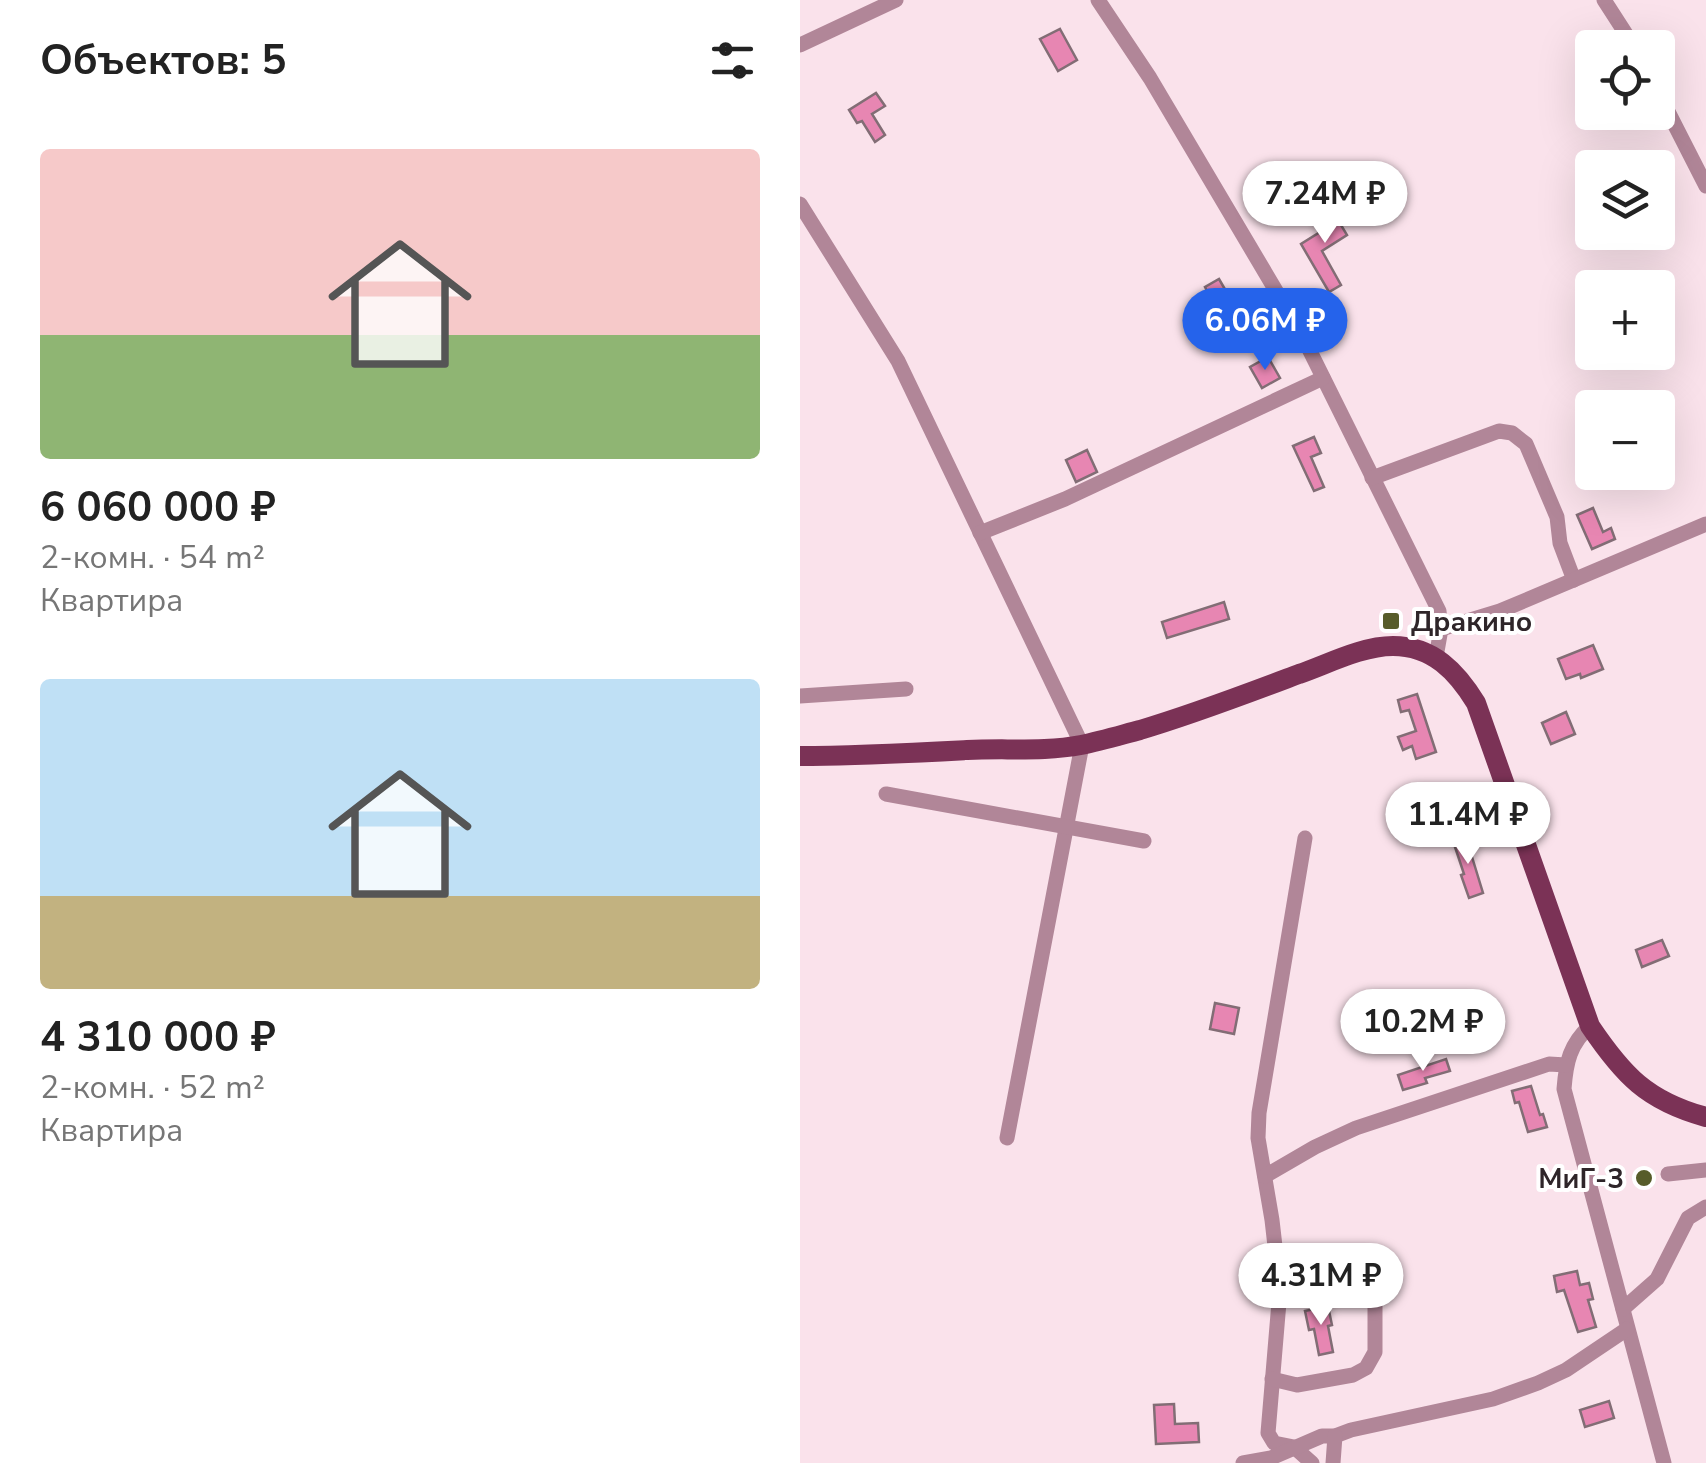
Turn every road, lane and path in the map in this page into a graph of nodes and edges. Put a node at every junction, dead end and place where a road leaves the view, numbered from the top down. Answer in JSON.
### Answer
{"nodes":[{"id":1,"x":896,"y":0,"type":"edge"},
{"id":2,"x":1098,"y":0,"type":"edge"},
{"id":3,"x":1604,"y":0,"type":"edge"},
{"id":4,"x":1624,"y":30,"type":"edge"},
{"id":5,"x":800,"y":45,"type":"edge"},
{"id":6,"x":1675,"y":125,"type":"edge"},
{"id":7,"x":1706,"y":186,"type":"edge"},
{"id":8,"x":800,"y":204,"type":"edge"},
{"id":9,"x":1323,"y":378,"type":"junction"},
{"id":10,"x":1372,"y":478,"type":"junction"},
{"id":11,"x":1706,"y":524,"type":"edge"},
{"id":12,"x":980,"y":533,"type":"junction"},
{"id":13,"x":1574,"y":580,"type":"junction"},
{"id":14,"x":1441,"y":628,"type":"junction"},
{"id":15,"x":1436,"y":657,"type":"junction"},
{"id":16,"x":906,"y":688,"type":"dead end"},
{"id":17,"x":800,"y":696,"type":"edge"},
{"id":18,"x":1082,"y":745,"type":"junction"},
{"id":19,"x":800,"y":756,"type":"edge"},
{"id":20,"x":886,"y":794,"type":"dead end"},
{"id":21,"x":1066,"y":825,"type":"junction"},
{"id":22,"x":1305,"y":838,"type":"dead end"},
{"id":23,"x":1144,"y":841,"type":"dead end"},
{"id":24,"x":1590,"y":1026,"type":"junction"},
{"id":25,"x":1566,"y":1065,"type":"junction"},
{"id":26,"x":1706,"y":1117,"type":"edge"},
{"id":27,"x":1007,"y":1138,"type":"dead end"},
{"id":28,"x":1706,"y":1170,"type":"edge"},
{"id":29,"x":1668,"y":1174,"type":"dead end"},
{"id":30,"x":1265,"y":1176,"type":"junction"},
{"id":31,"x":1706,"y":1207,"type":"edge"},
{"id":32,"x":1375,"y":1306,"type":"dead end"},
{"id":33,"x":1622,"y":1309,"type":"junction"},
{"id":34,"x":1627,"y":1329,"type":"junction"},
{"id":35,"x":1272,"y":1379,"type":"junction"},
{"id":36,"x":1335,"y":1436,"type":"junction"},
{"id":37,"x":1293,"y":1455,"type":"edge"},
{"id":38,"x":1243,"y":1463,"type":"edge"},
{"id":39,"x":1312,"y":1463,"type":"edge"},
{"id":40,"x":1333,"y":1463,"type":"edge"},
{"id":41,"x":1664,"y":1463,"type":"edge"}],
"edges":[{"from":1,"to":5,"type":"street"},
{"from":2,"to":9,"type":"street"},
{"from":3,"to":4,"type":"street"},
{"from":6,"to":7,"type":"street"},
{"from":8,"to":12,"type":"street"},
{"from":9,"to":10,"type":"street"},
{"from":9,"to":12,"type":"street"},
{"from":10,"to":13,"type":"street"},
{"from":10,"to":14,"type":"street"},
{"from":11,"to":13,"type":"street"},
{"from":12,"to":18,"type":"street"},
{"from":13,"to":14,"type":"street"},
{"from":14,"to":15,"type":"street"},
{"from":15,"to":18,"type":"main road"},
{"from":15,"to":24,"type":"main road"},
{"from":16,"to":17,"type":"street"},
{"from":18,"to":19,"type":"main road"},
{"from":18,"to":21,"type":"street"},
{"from":20,"to":21,"type":"street"},
{"from":21,"to":23,"type":"street"},
{"from":21,"to":27,"type":"street"},
{"from":22,"to":30,"type":"street"},
{"from":24,"to":25,"type":"street"},
{"from":24,"to":26,"type":"main road"},
{"from":25,"to":30,"type":"street"},
{"from":25,"to":33,"type":"street"},
{"from":28,"to":29,"type":"street"},
{"from":30,"to":35,"type":"street"},
{"from":31,"to":33,"type":"street"},
{"from":32,"to":35,"type":"street"},
{"from":33,"to":34,"type":"street"},
{"from":34,"to":36,"type":"street"},
{"from":34,"to":41,"type":"street"},
{"from":35,"to":37,"type":"street"},
{"from":36,"to":37,"type":"street"},
{"from":36,"to":40,"type":"street"},
{"from":37,"to":38,"type":"street"},
{"from":37,"to":39,"type":"street"}]}
